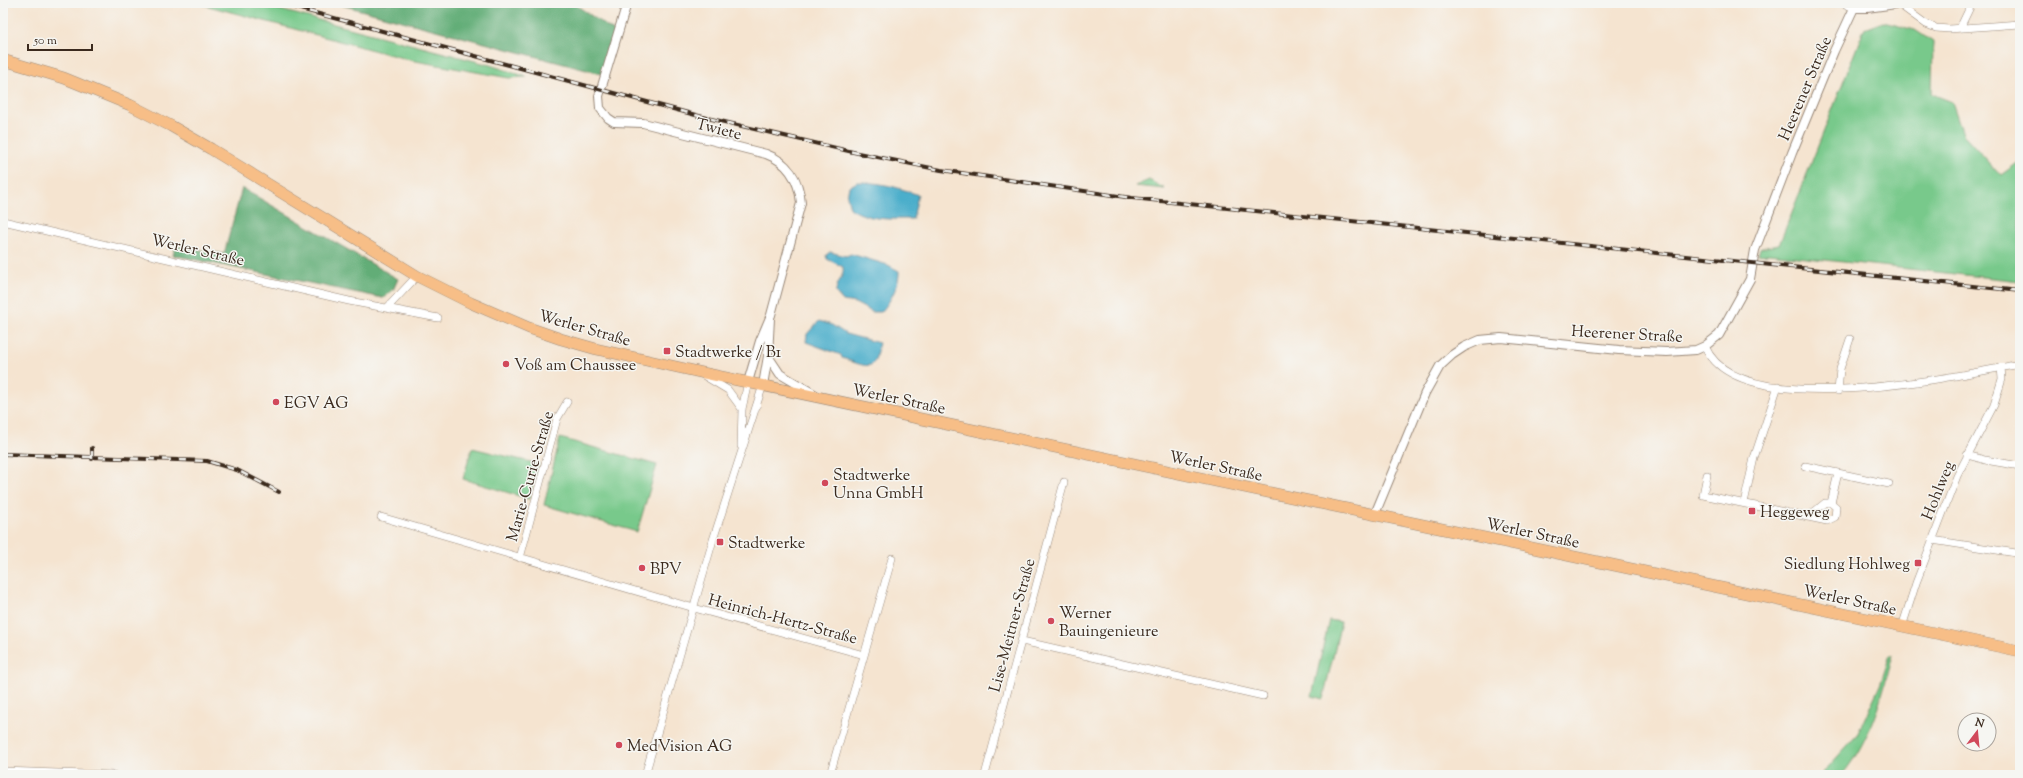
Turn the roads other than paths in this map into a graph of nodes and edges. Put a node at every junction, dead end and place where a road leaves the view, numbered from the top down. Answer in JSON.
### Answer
{"nodes":[{"id":1,"x":627,"y":3,"type":"edge"},
{"id":2,"x":1843,"y":3,"type":"edge"},
{"id":3,"x":1972,"y":3,"type":"edge"},
{"id":4,"x":1901,"y":4,"type":"edge"},
{"id":5,"x":1854,"y":8,"type":"junction"},
{"id":6,"x":2020,"y":24,"type":"edge"},
{"id":7,"x":1960,"y":28,"type":"junction"},
{"id":8,"x":3,"y":60,"type":"edge"},
{"id":9,"x":3,"y":221,"type":"edge"},
{"id":10,"x":417,"y":276,"type":"junction"},
{"id":11,"x":387,"y":308,"type":"junction"},
{"id":12,"x":771,"y":315,"type":"junction"},
{"id":13,"x":438,"y":318,"type":"dead end"},
{"id":14,"x":1850,"y":340,"type":"dead end"},
{"id":15,"x":1705,"y":346,"type":"junction"},
{"id":16,"x":768,"y":356,"type":"junction"},
{"id":17,"x":2020,"y":364,"type":"edge"},
{"id":18,"x":2001,"y":368,"type":"junction"},
{"id":19,"x":699,"y":372,"type":"junction"},
{"id":20,"x":748,"y":382,"type":"junction"},
{"id":21,"x":763,"y":385,"type":"junction"},
{"id":22,"x":1778,"y":386,"type":"junction"},
{"id":23,"x":1838,"y":391,"type":"junction"},
{"id":24,"x":818,"y":396,"type":"junction"},
{"id":25,"x":567,"y":402,"type":"dead end"},
{"id":26,"x":742,"y":409,"type":"junction"},
{"id":27,"x":741,"y":449,"type":"junction"},
{"id":28,"x":1967,"y":454,"type":"junction"},
{"id":29,"x":1805,"y":466,"type":"dead end"},
{"id":30,"x":2020,"y":466,"type":"edge"},
{"id":31,"x":1838,"y":473,"type":"junction"},
{"id":32,"x":1707,"y":475,"type":"dead end"},
{"id":33,"x":1064,"y":482,"type":"dead end"},
{"id":34,"x":1889,"y":484,"type":"dead end"},
{"id":35,"x":1832,"y":503,"type":"junction"},
{"id":36,"x":1744,"y":504,"type":"junction"},
{"id":37,"x":1375,"y":514,"type":"junction"},
{"id":38,"x":381,"y":517,"type":"dead end"},
{"id":39,"x":1808,"y":517,"type":"junction"},
{"id":40,"x":1932,"y":540,"type":"junction"},
{"id":41,"x":2016,"y":553,"type":"dead end"},
{"id":42,"x":520,"y":558,"type":"junction"},
{"id":43,"x":892,"y":558,"type":"dead end"},
{"id":44,"x":694,"y":608,"type":"junction"},
{"id":45,"x":1902,"y":627,"type":"junction"},
{"id":46,"x":1022,"y":641,"type":"junction"},
{"id":47,"x":2020,"y":651,"type":"edge"},
{"id":48,"x":864,"y":655,"type":"junction"},
{"id":49,"x":1263,"y":696,"type":"dead end"},
{"id":50,"x":3,"y":771,"type":"edge"},
{"id":51,"x":831,"y":772,"type":"dead end"},
{"id":52,"x":113,"y":775,"type":"edge"},
{"id":53,"x":645,"y":775,"type":"edge"},
{"id":54,"x":985,"y":775,"type":"edge"}],
"edges":[{"from":1,"to":12,"type":"street","name":"Twiete"},
{"from":2,"to":5,"type":"street"},
{"from":3,"to":7,"type":"street"},
{"from":4,"to":5,"type":"street"},
{"from":4,"to":7,"type":"street"},
{"from":5,"to":15,"type":"street","name":"Heerener Straße"},
{"from":6,"to":7,"type":"street"},
{"from":8,"to":10,"type":"main road","name":"Werler Straße"},
{"from":9,"to":11,"type":"street","name":"Werler Straße"},
{"from":10,"to":11,"type":"street"},
{"from":10,"to":19,"type":"main road","name":"Werler Straße"},
{"from":11,"to":13,"type":"street","name":"Werler Straße"},
{"from":12,"to":16,"type":"street","name":"Twiete"},
{"from":12,"to":20,"type":"street","name":"Twiete"},
{"from":14,"to":23,"type":"street"},
{"from":15,"to":22,"type":"street"},
{"from":15,"to":37,"type":"street","name":"Heerener Straße"},
{"from":16,"to":21,"type":"street","name":"Twiete"},
{"from":16,"to":24,"type":"street"},
{"from":17,"to":18,"type":"street"},
{"from":18,"to":23,"type":"street"},
{"from":18,"to":28,"type":"street","name":"Hohlweg"},
{"from":19,"to":20,"type":"main road","name":"Werler Straße"},
{"from":19,"to":26,"type":"street"},
{"from":20,"to":21,"type":"main road","name":"Werler Straße"},
{"from":20,"to":26,"type":"street","name":"Heinrich-Hertz-Straße"},
{"from":21,"to":24,"type":"main road","name":"Werler Straße"},
{"from":21,"to":27,"type":"street","name":"Heinrich-Hertz-Straße"},
{"from":22,"to":23,"type":"street"},
{"from":22,"to":36,"type":"street"},
{"from":24,"to":37,"type":"main road","name":"Werler Straße"},
{"from":25,"to":42,"type":"street","name":"Marie-Curie-Straße"},
{"from":26,"to":27,"type":"street","name":"Heinrich-Hertz-Straße"},
{"from":27,"to":44,"type":"street","name":"Heinrich-Hertz-Straße"},
{"from":28,"to":30,"type":"street"},
{"from":28,"to":40,"type":"street","name":"Hohlweg"},
{"from":29,"to":31,"type":"street"},
{"from":31,"to":34,"type":"street"},
{"from":31,"to":35,"type":"street"},
{"from":32,"to":36,"type":"street"},
{"from":33,"to":46,"type":"street","name":"Lise-Meitner-Straße"},
{"from":35,"to":39,"type":"street"},
{"from":35,"to":39,"type":"street"},
{"from":36,"to":39,"type":"street"},
{"from":37,"to":45,"type":"main road","name":"Werler Straße"},
{"from":38,"to":42,"type":"street","name":"Marie-Curie-Straße"},
{"from":40,"to":41,"type":"street"},
{"from":40,"to":45,"type":"street","name":"Hohlweg"},
{"from":42,"to":44,"type":"street","name":"Marie-Curie-Straße"},
{"from":43,"to":48,"type":"street","name":"Heinrich-Hertz-Straße"},
{"from":44,"to":48,"type":"street","name":"Heinrich-Hertz-Straße"},
{"from":44,"to":53,"type":"street","name":"Heinrich-Hertz-Straße"},
{"from":45,"to":47,"type":"main road","name":"Werler Straße"},
{"from":46,"to":49,"type":"street"},
{"from":46,"to":54,"type":"street","name":"Lise-Meitner-Straße"},
{"from":48,"to":51,"type":"street","name":"Heinrich-Hertz-Straße"},
{"from":50,"to":52,"type":"street"}]}
